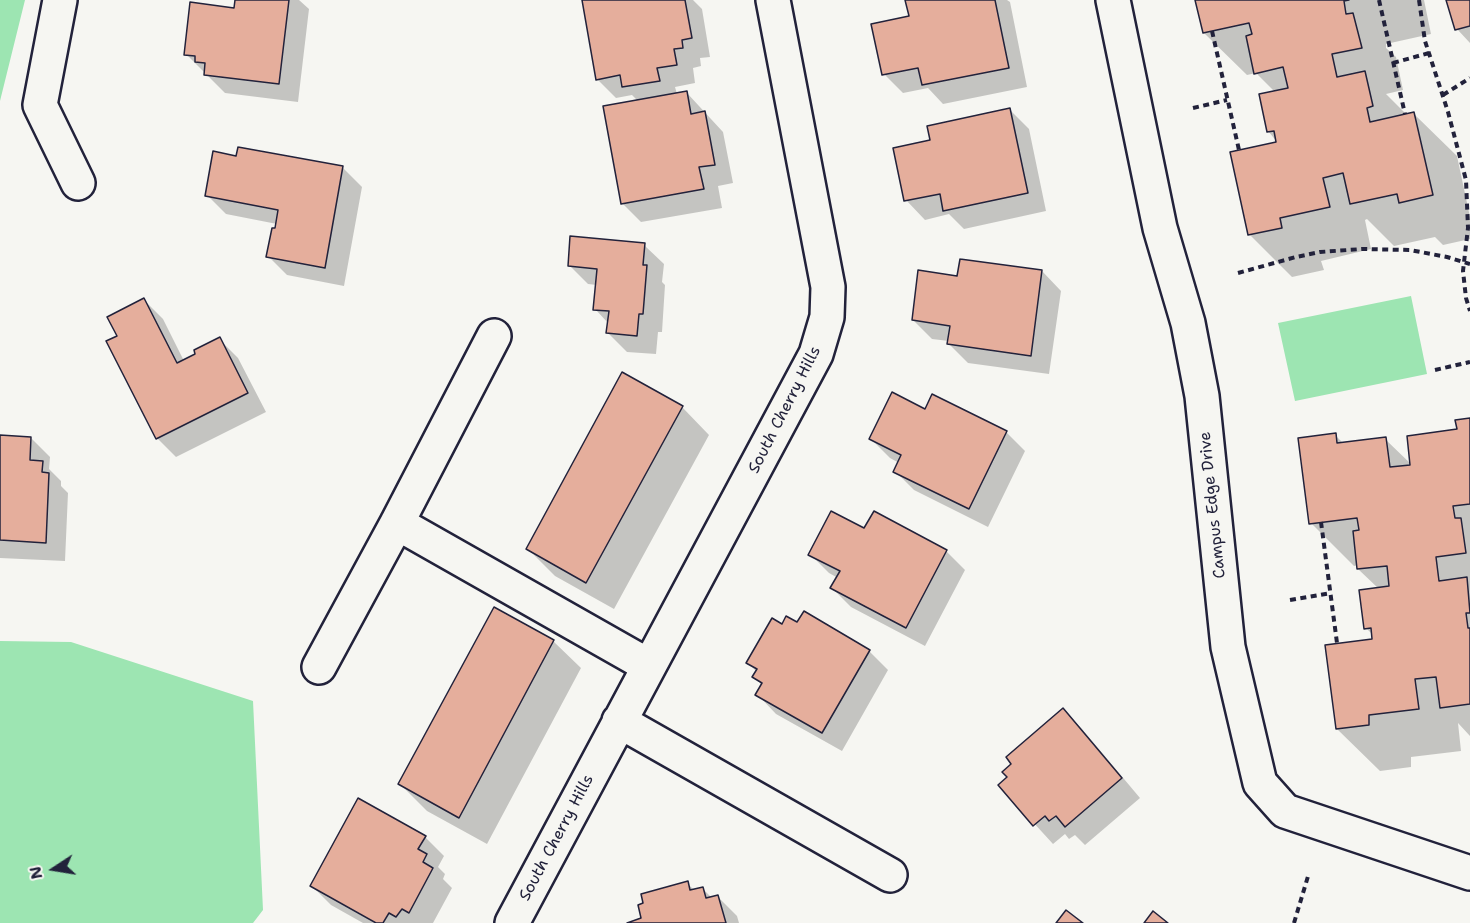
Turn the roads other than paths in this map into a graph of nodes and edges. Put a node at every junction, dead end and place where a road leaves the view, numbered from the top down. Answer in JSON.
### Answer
{"nodes":[{"id":1,"x":60,"y":0,"type":"edge"},
{"id":2,"x":773,"y":0,"type":"edge"},
{"id":3,"x":1113,"y":0,"type":"edge"},
{"id":4,"x":78,"y":183,"type":"dead end"},
{"id":5,"x":494,"y":336,"type":"dead end"},
{"id":6,"x":398,"y":524,"type":"junction"},
{"id":7,"x":649,"y":666,"type":"junction"},
{"id":8,"x":319,"y":667,"type":"dead end"},
{"id":9,"x":619,"y":722,"type":"junction"},
{"id":10,"x":1470,"y":873,"type":"edge"},
{"id":11,"x":890,"y":875,"type":"dead end"},
{"id":12,"x":512,"y":923,"type":"edge"}],
"edges":[{"from":1,"to":4,"type":"street"},
{"from":2,"to":7,"type":"street","name":"South Cherry Hills"},
{"from":3,"to":10,"type":"street","name":"Campus Edge Drive"},
{"from":5,"to":6,"type":"street"},
{"from":6,"to":7,"type":"street"},
{"from":6,"to":8,"type":"street"},
{"from":7,"to":9,"type":"street","name":"South Cherry Hills"},
{"from":9,"to":11,"type":"street"},
{"from":9,"to":12,"type":"street","name":"South Cherry Hills"}]}
